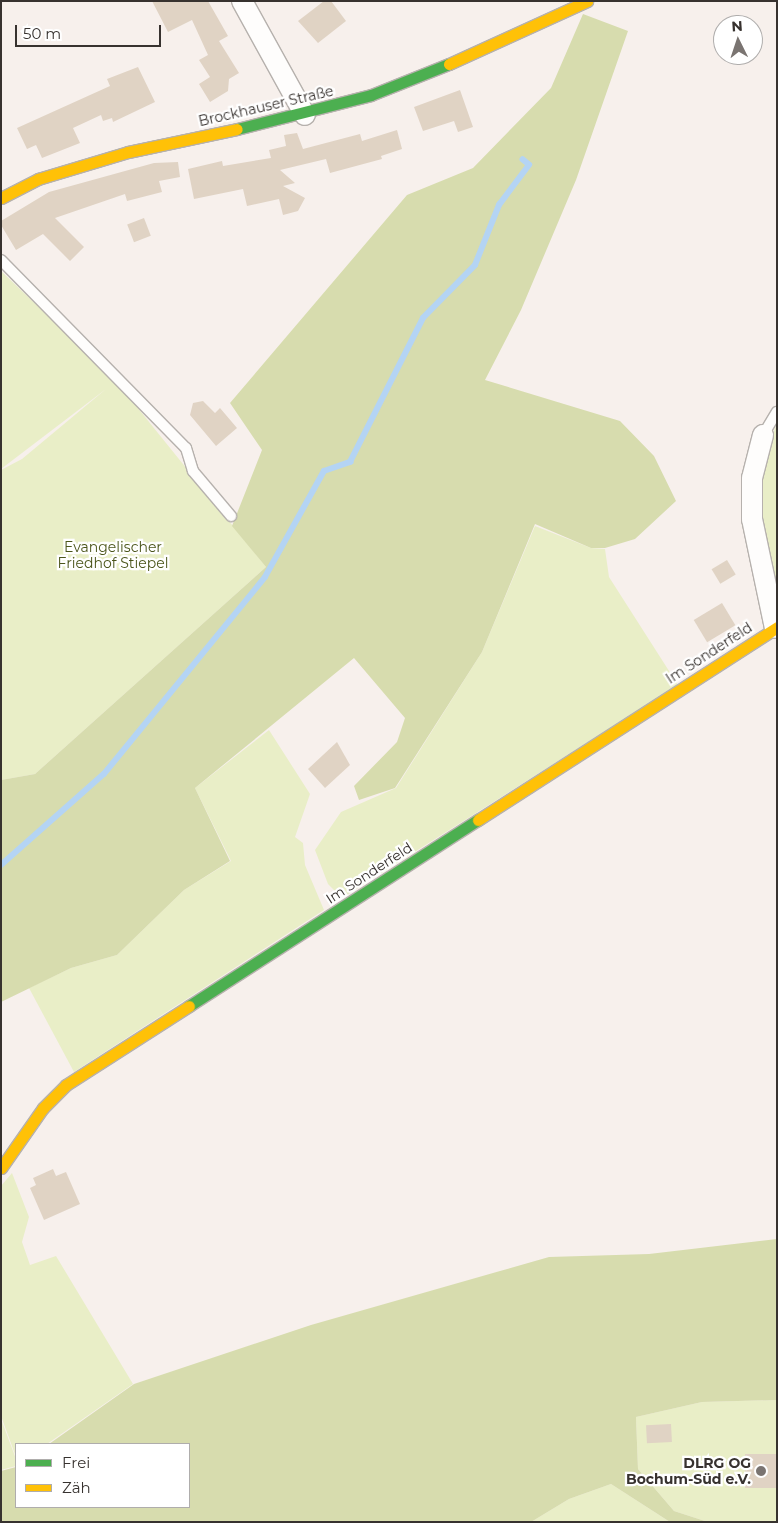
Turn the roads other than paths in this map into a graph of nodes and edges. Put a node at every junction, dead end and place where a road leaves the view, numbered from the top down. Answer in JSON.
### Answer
{"nodes":[{"id":1,"x":242,"y":1,"type":"edge"},
{"id":2,"x":587,"y":1,"type":"edge"},
{"id":3,"x":305,"y":115,"type":"junction"},
{"id":4,"x":1,"y":198,"type":"edge"},
{"id":5,"x":1,"y":260,"type":"edge"},
{"id":6,"x":777,"y":412,"type":"edge"},
{"id":7,"x":763,"y":435,"type":"joint"},
{"id":8,"x":231,"y":516,"type":"dead end"},
{"id":9,"x":776,"y":627,"type":"edge"},
{"id":10,"x":1,"y":1168,"type":"edge"}],
"edges":[{"from":1,"to":3,"type":"street"},
{"from":2,"to":3,"type":"street","name":"Brockhauser Straße"},
{"from":3,"to":4,"type":"street","name":"Brockhauser Straße"},
{"from":5,"to":8,"type":"lane"},
{"from":6,"to":7,"type":"lane"},
{"from":7,"to":9,"type":"street"},
{"from":9,"to":10,"type":"street","name":"Im Sonderfeld"}]}
